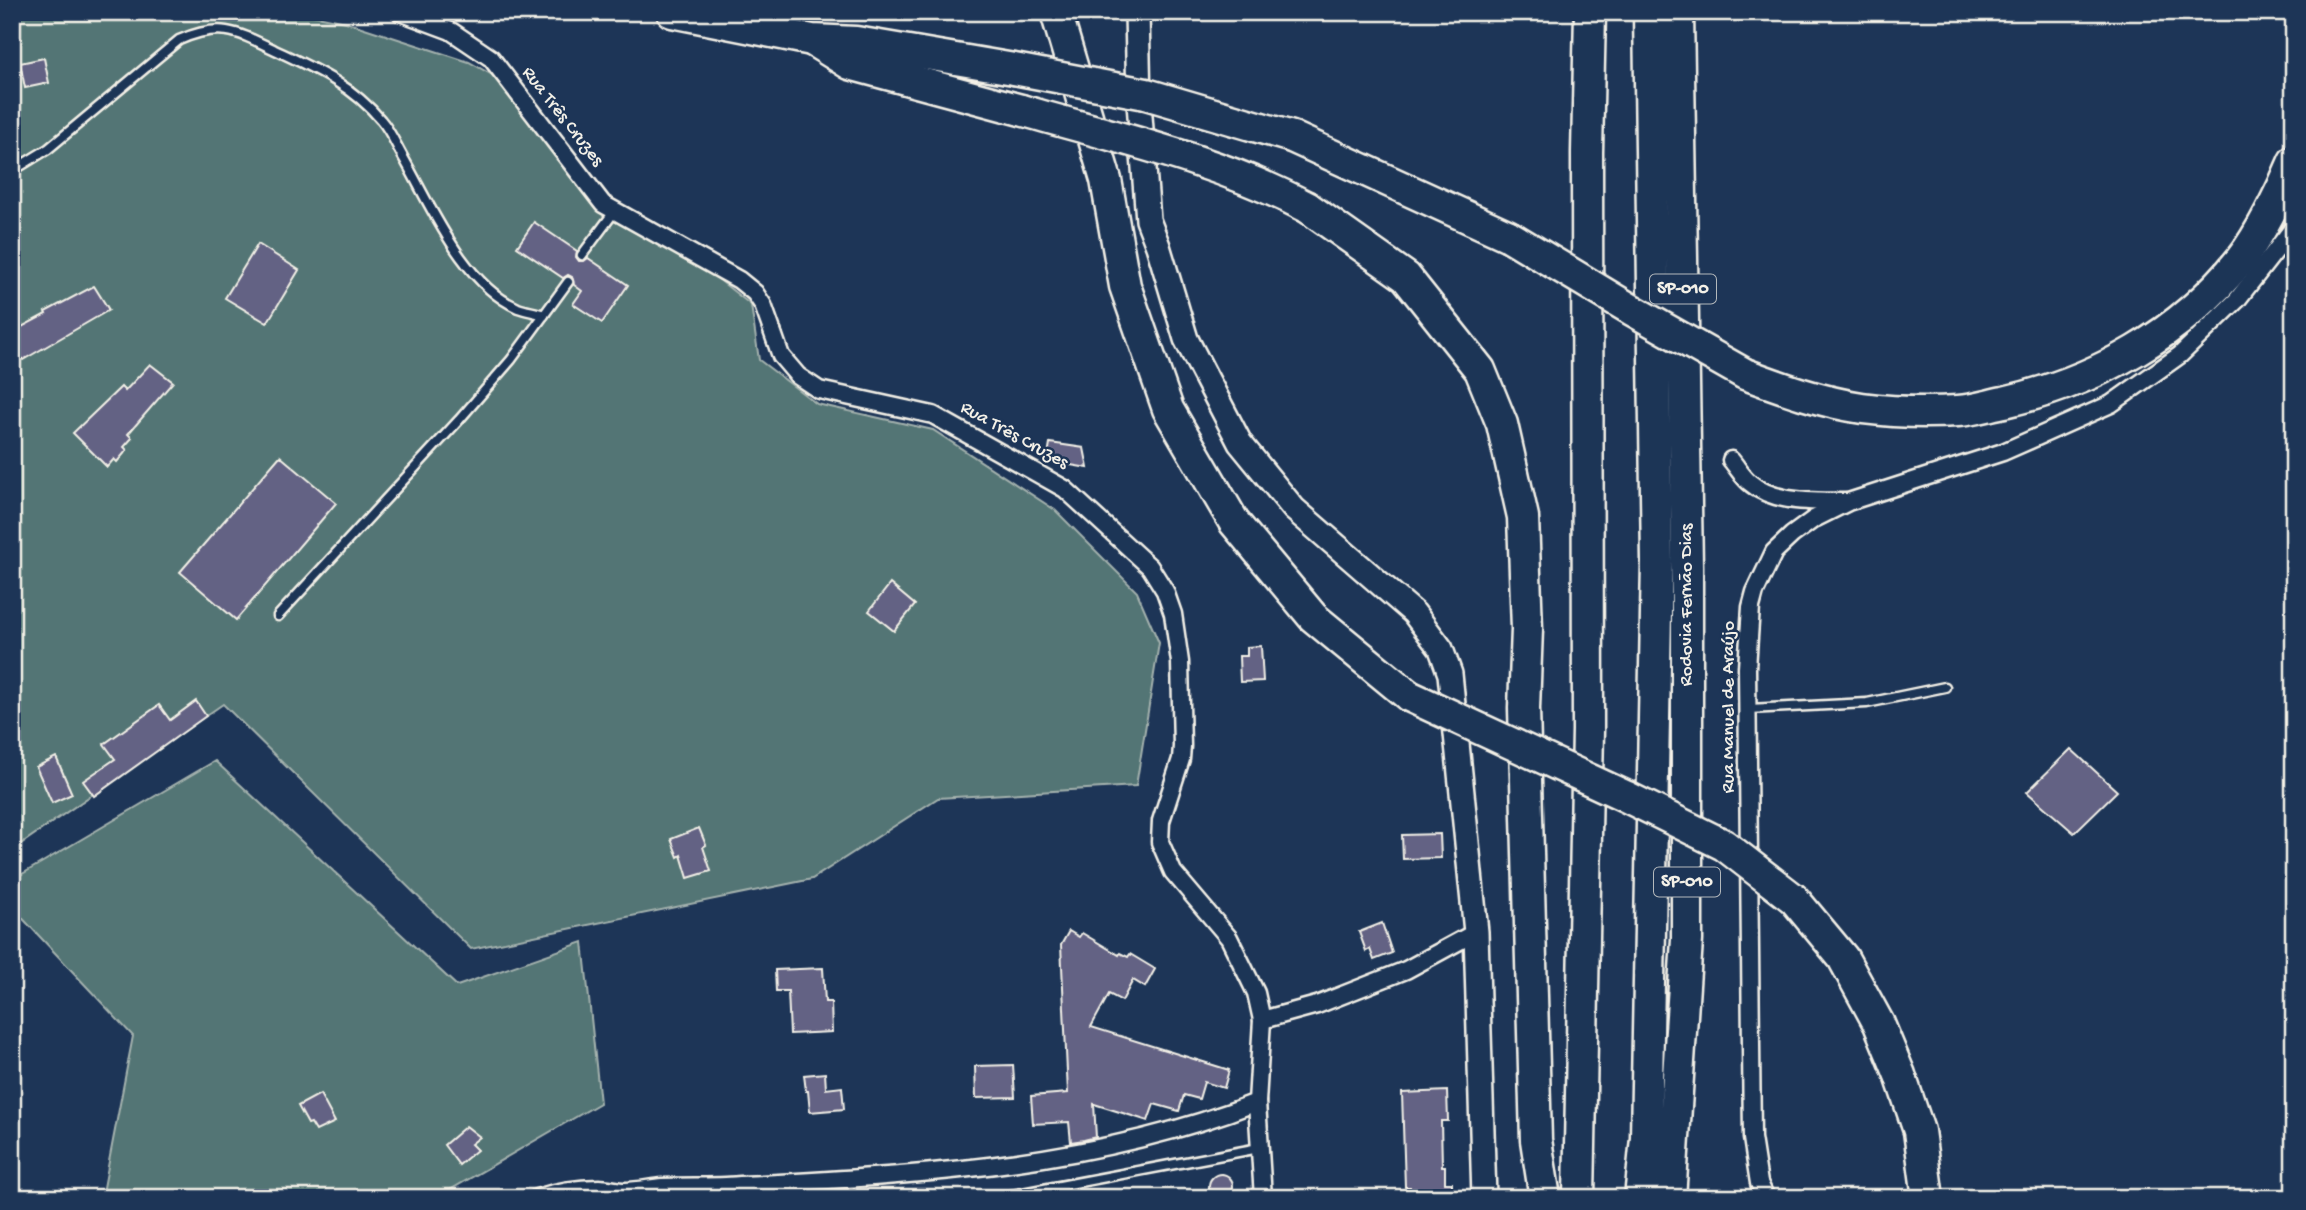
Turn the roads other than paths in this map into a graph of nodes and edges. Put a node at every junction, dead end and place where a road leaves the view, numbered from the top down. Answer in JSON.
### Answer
{"nodes":[{"id":1,"x":400,"y":12,"type":"edge"},
{"id":2,"x":672,"y":12,"type":"edge"},
{"id":3,"x":1056,"y":12,"type":"edge"},
{"id":4,"x":1137,"y":12,"type":"edge"},
{"id":5,"x":1590,"y":12,"type":"edge"},
{"id":6,"x":1649,"y":12,"type":"edge"},
{"id":7,"x":1678,"y":12,"type":"edge"},
{"id":8,"x":812,"y":40,"type":"junction"},
{"id":9,"x":2294,"y":161,"type":"edge"},
{"id":10,"x":12,"y":171,"type":"edge"},
{"id":11,"x":614,"y":212,"type":"junction"},
{"id":12,"x":2294,"y":227,"type":"edge"},
{"id":13,"x":582,"y":255,"type":"dead end"},
{"id":14,"x":568,"y":282,"type":"dead end"},
{"id":15,"x":544,"y":315,"type":"junction"},
{"id":16,"x":1731,"y":460,"type":"dead end"},
{"id":17,"x":1848,"y":502,"type":"junction"},
{"id":18,"x":278,"y":616,"type":"dead end"},
{"id":19,"x":1945,"y":687,"type":"dead end"},
{"id":20,"x":1749,"y":709,"type":"junction"},
{"id":21,"x":1476,"y":932,"type":"junction"},
{"id":22,"x":1262,"y":1020,"type":"junction"},
{"id":23,"x":1257,"y":1102,"type":"junction"},
{"id":24,"x":1259,"y":1148,"type":"junction"},
{"id":25,"x":12,"y":1194,"type":"edge"},
{"id":26,"x":18,"y":1198,"type":"edge"},
{"id":27,"x":537,"y":1198,"type":"edge"},
{"id":28,"x":996,"y":1198,"type":"edge"},
{"id":29,"x":1263,"y":1198,"type":"edge"},
{"id":30,"x":1484,"y":1198,"type":"edge"},
{"id":31,"x":1545,"y":1198,"type":"edge"},
{"id":32,"x":1578,"y":1198,"type":"edge"},
{"id":33,"x":1640,"y":1198,"type":"edge"},
{"id":34,"x":1670,"y":1198,"type":"edge"},
{"id":35,"x":1766,"y":1198,"type":"edge"},
{"id":36,"x":1928,"y":1198,"type":"edge"}],
"edges":[{"from":1,"to":11,"type":"street","name":"Rua Três Cruzes"},
{"from":2,"to":8,"type":"highway"},
{"from":3,"to":36,"type":"highway","bridge":true},
{"from":4,"to":21,"type":"street"},
{"from":5,"to":32,"type":"highway"},
{"from":6,"to":33,"type":"highway","name":"Rodovia Fernão Dias","number":"SP-010"},
{"from":7,"to":34,"type":"highway","name":"Rodovia Fernão Dias","number":"SP-010"},
{"from":8,"to":9,"type":"highway","bridge":true},
{"from":8,"to":31,"type":"highway","bridge":true},
{"from":10,"to":15,"type":"lane"},
{"from":11,"to":13,"type":"lane"},
{"from":11,"to":22,"type":"street","name":"Rua Três Cruzes"},
{"from":12,"to":17,"type":"street","name":"Rua Manuel de Araújo"},
{"from":14,"to":15,"type":"lane"},
{"from":15,"to":18,"type":"lane"},
{"from":16,"to":17,"type":"street"},
{"from":17,"to":20,"type":"street","name":"Rua Manuel de Araújo"},
{"from":19,"to":20,"type":"lane"},
{"from":20,"to":35,"type":"street","name":"Rua Manuel de Araújo"},
{"from":21,"to":22,"type":"street"},
{"from":21,"to":30,"type":"street"},
{"from":22,"to":23,"type":"street","name":"Rua Três Cruzes"},
{"from":23,"to":24,"type":"street","name":"Rua Três Cruzes"},
{"from":23,"to":27,"type":"street"},
{"from":24,"to":28,"type":"lane"},
{"from":24,"to":29,"type":"street","name":"Rua Três Cruzes"},
{"from":25,"to":26,"type":"street"}]}
